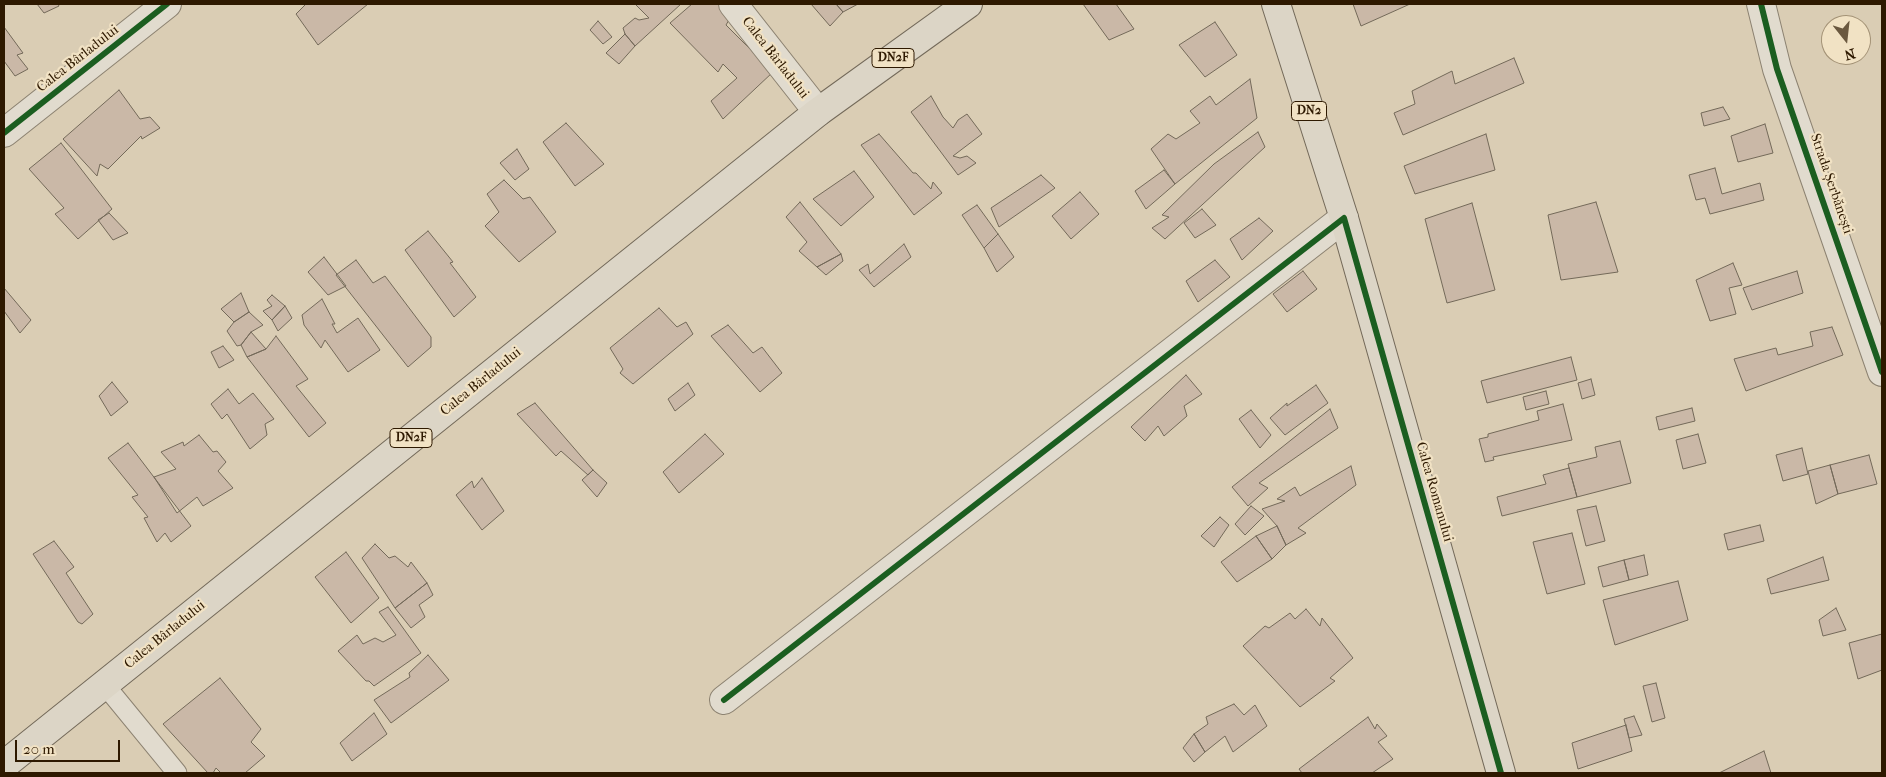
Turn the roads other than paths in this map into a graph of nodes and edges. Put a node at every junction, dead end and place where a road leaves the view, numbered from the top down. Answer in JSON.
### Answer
{"nodes":[{"id":1,"x":167,"y":4,"type":"edge"},
{"id":2,"x":733,"y":4,"type":"edge"},
{"id":3,"x":968,"y":4,"type":"edge"},
{"id":4,"x":1276,"y":4,"type":"edge"},
{"id":5,"x":1760,"y":4,"type":"edge"},
{"id":6,"x":818,"y":112,"type":"junction"},
{"id":7,"x":4,"y":133,"type":"edge"},
{"id":8,"x":1344,"y":218,"type":"junction"},
{"id":9,"x":1882,"y":372,"type":"edge"},
{"id":10,"x":104,"y":684,"type":"junction"},
{"id":11,"x":724,"y":700,"type":"dead end"},
{"id":12,"x":4,"y":765,"type":"edge"},
{"id":13,"x":177,"y":773,"type":"edge"},
{"id":14,"x":1501,"y":773,"type":"edge"}],
"edges":[{"from":1,"to":7,"type":"street","name":"Calea Bârladului"},
{"from":2,"to":6,"type":"street","name":"Calea Bârladului"},
{"from":3,"to":6,"type":"main road","name":"Calea Bârladului","number":"DN2F"},
{"from":4,"to":8,"type":"main road","name":"Calea Romanului","number":"DN2"},
{"from":5,"to":9,"type":"street","name":"Strada Șerbănești"},
{"from":6,"to":10,"type":"main road","name":"Calea Bârladului","number":"DN2F"},
{"from":8,"to":11,"type":"street"},
{"from":8,"to":14,"type":"main road","name":"Calea Romanului","number":"DN2"},
{"from":10,"to":12,"type":"main road","name":"Calea Bârladului","number":"DN2F"},
{"from":10,"to":13,"type":"lane"}]}
